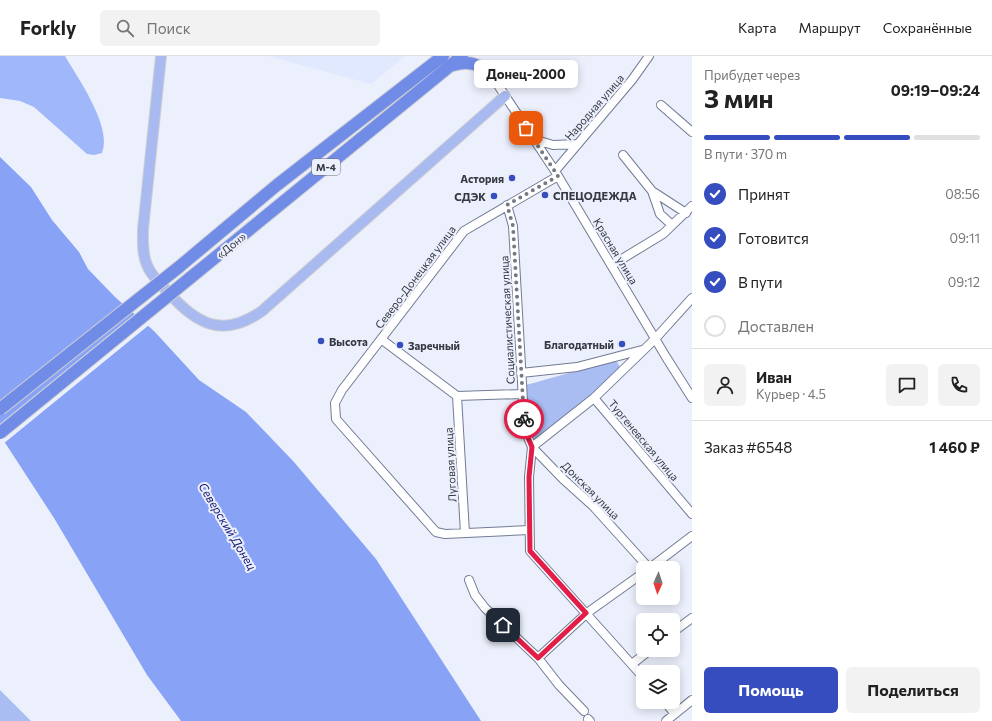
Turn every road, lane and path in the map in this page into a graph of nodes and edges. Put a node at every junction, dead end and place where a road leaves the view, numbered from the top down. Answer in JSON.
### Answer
{"nodes":[{"id":1,"x":161,"y":56,"type":"edge"},
{"id":2,"x":462,"y":56,"type":"edge"},
{"id":3,"x":484,"y":56,"type":"edge"},
{"id":4,"x":649,"y":56,"type":"edge"},
{"id":5,"x":446,"y":61,"type":"edge"},
{"id":6,"x":492,"y":76,"type":"junction"},
{"id":7,"x":505,"y":96,"type":"junction"},
{"id":8,"x":661,"y":105,"type":"dead end"},
{"id":9,"x":692,"y":132,"type":"edge"},
{"id":10,"x":533,"y":139,"type":"junction"},
{"id":11,"x":577,"y":144,"type":"junction"},
{"id":12,"x":623,"y":155,"type":"dead end"},
{"id":13,"x":556,"y":173,"type":"junction"},
{"id":14,"x":652,"y":191,"type":"junction"},
{"id":15,"x":507,"y":205,"type":"junction"},
{"id":16,"x":692,"y":206,"type":"edge"},
{"id":17,"x":686,"y":213,"type":"junction"},
{"id":18,"x":672,"y":225,"type":"junction"},
{"id":19,"x":612,"y":265,"type":"junction"},
{"id":20,"x":692,"y":298,"type":"edge"},
{"id":21,"x":655,"y":339,"type":"junction"},
{"id":22,"x":381,"y":340,"type":"junction"},
{"id":23,"x":644,"y":349,"type":"junction"},
{"id":24,"x":521,"y":373,"type":"junction"},
{"id":25,"x":522,"y":394,"type":"junction"},
{"id":26,"x":457,"y":396,"type":"junction"},
{"id":27,"x":594,"y":398,"type":"junction"},
{"id":28,"x":692,"y":398,"type":"edge"},
{"id":29,"x":0,"y":409,"type":"edge"},
{"id":30,"x":0,"y":433,"type":"edge"},
{"id":31,"x":532,"y":447,"type":"junction"},
{"id":32,"x":692,"y":514,"type":"edge"},
{"id":33,"x":529,"y":530,"type":"junction"},
{"id":34,"x":465,"y":533,"type":"junction"},
{"id":35,"x":692,"y":536,"type":"edge"},
{"id":36,"x":643,"y":561,"type":"edge"},
{"id":37,"x":658,"y":561,"type":"edge"},
{"id":38,"x":636,"y":578,"type":"edge"},
{"id":39,"x":469,"y":580,"type":"dead end"},
{"id":40,"x":586,"y":613,"type":"junction"},
{"id":41,"x":692,"y":618,"type":"edge"},
{"id":42,"x":680,"y":627,"type":"edge"},
{"id":43,"x":641,"y":657,"type":"edge"},
{"id":44,"x":538,"y":658,"type":"junction"},
{"id":45,"x":632,"y":664,"type":"junction"},
{"id":46,"x":636,"y":669,"type":"edge"},
{"id":47,"x":692,"y":700,"type":"edge"},
{"id":48,"x":671,"y":709,"type":"edge"},
{"id":49,"x":584,"y":711,"type":"dead end"},
{"id":50,"x":675,"y":714,"type":"junction"},
{"id":51,"x":666,"y":721,"type":"edge"}],
"edges":[{"from":1,"to":7,"type":"main road"},
{"from":2,"to":5,"type":"highway","name":"«Дон»","number":"М-4"},
{"from":3,"to":6,"type":"highway"},
{"from":4,"to":11,"type":"street","name":"Народная улица"},
{"from":5,"to":6,"type":"highway"},
{"from":5,"to":29,"type":"highway","name":"«Дон»","number":"М-4","bridge":true},
{"from":5,"to":30,"type":"highway","name":"«Дон»","number":"М-4","bridge":true},
{"from":6,"to":7,"type":"street","name":"Красная улица"},
{"from":7,"to":10,"type":"street","name":"Красная улица"},
{"from":8,"to":9,"type":"street"},
{"from":10,"to":11,"type":"street"},
{"from":10,"to":13,"type":"street","name":"Красная улица"},
{"from":11,"to":13,"type":"street","name":"Народная улица"},
{"from":12,"to":14,"type":"street"},
{"from":13,"to":15,"type":"street","name":"Северо-Донецкая улица"},
{"from":13,"to":19,"type":"street","name":"Красная улица"},
{"from":14,"to":17,"type":"street"},
{"from":14,"to":18,"type":"street"},
{"from":15,"to":22,"type":"street","name":"Северо-Донецкая улица"},
{"from":15,"to":24,"type":"street","name":"Социалистическая улица"},
{"from":16,"to":17,"type":"street"},
{"from":17,"to":18,"type":"street"},
{"from":18,"to":19,"type":"street"},
{"from":19,"to":21,"type":"street","name":"Красная улица"},
{"from":20,"to":21,"type":"street"},
{"from":21,"to":23,"type":"street"},
{"from":21,"to":28,"type":"street","name":"Красная улица"},
{"from":22,"to":26,"type":"street"},
{"from":22,"to":34,"type":"street","name":"Северо-Донецкая улица"},
{"from":23,"to":24,"type":"street"},
{"from":23,"to":27,"type":"street"},
{"from":24,"to":25,"type":"street","name":"Социалистическая улица"},
{"from":25,"to":26,"type":"street"},
{"from":25,"to":31,"type":"street","name":"Социалистическая улица"},
{"from":26,"to":34,"type":"street","name":"Луговая улица"},
{"from":27,"to":31,"type":"street"},
{"from":27,"to":32,"type":"street","name":"Тургеневская улица"},
{"from":31,"to":33,"type":"street","name":"Социалистическая улица"},
{"from":31,"to":36,"type":"street","name":"Донская улица"},
{"from":33,"to":34,"type":"street"},
{"from":33,"to":40,"type":"street","name":"Социалистическая улица"},
{"from":35,"to":37,"type":"street"},
{"from":38,"to":40,"type":"street"},
{"from":39,"to":44,"type":"street"},
{"from":40,"to":44,"type":"street"},
{"from":40,"to":45,"type":"street","name":"Социалистическая улица"},
{"from":41,"to":42,"type":"street"},
{"from":43,"to":45,"type":"street"},
{"from":44,"to":49,"type":"street"},
{"from":45,"to":46,"type":"street","name":"Социалистическая улица"},
{"from":47,"to":50,"type":"street"},
{"from":48,"to":50,"type":"street"},
{"from":50,"to":51,"type":"street"}]}
